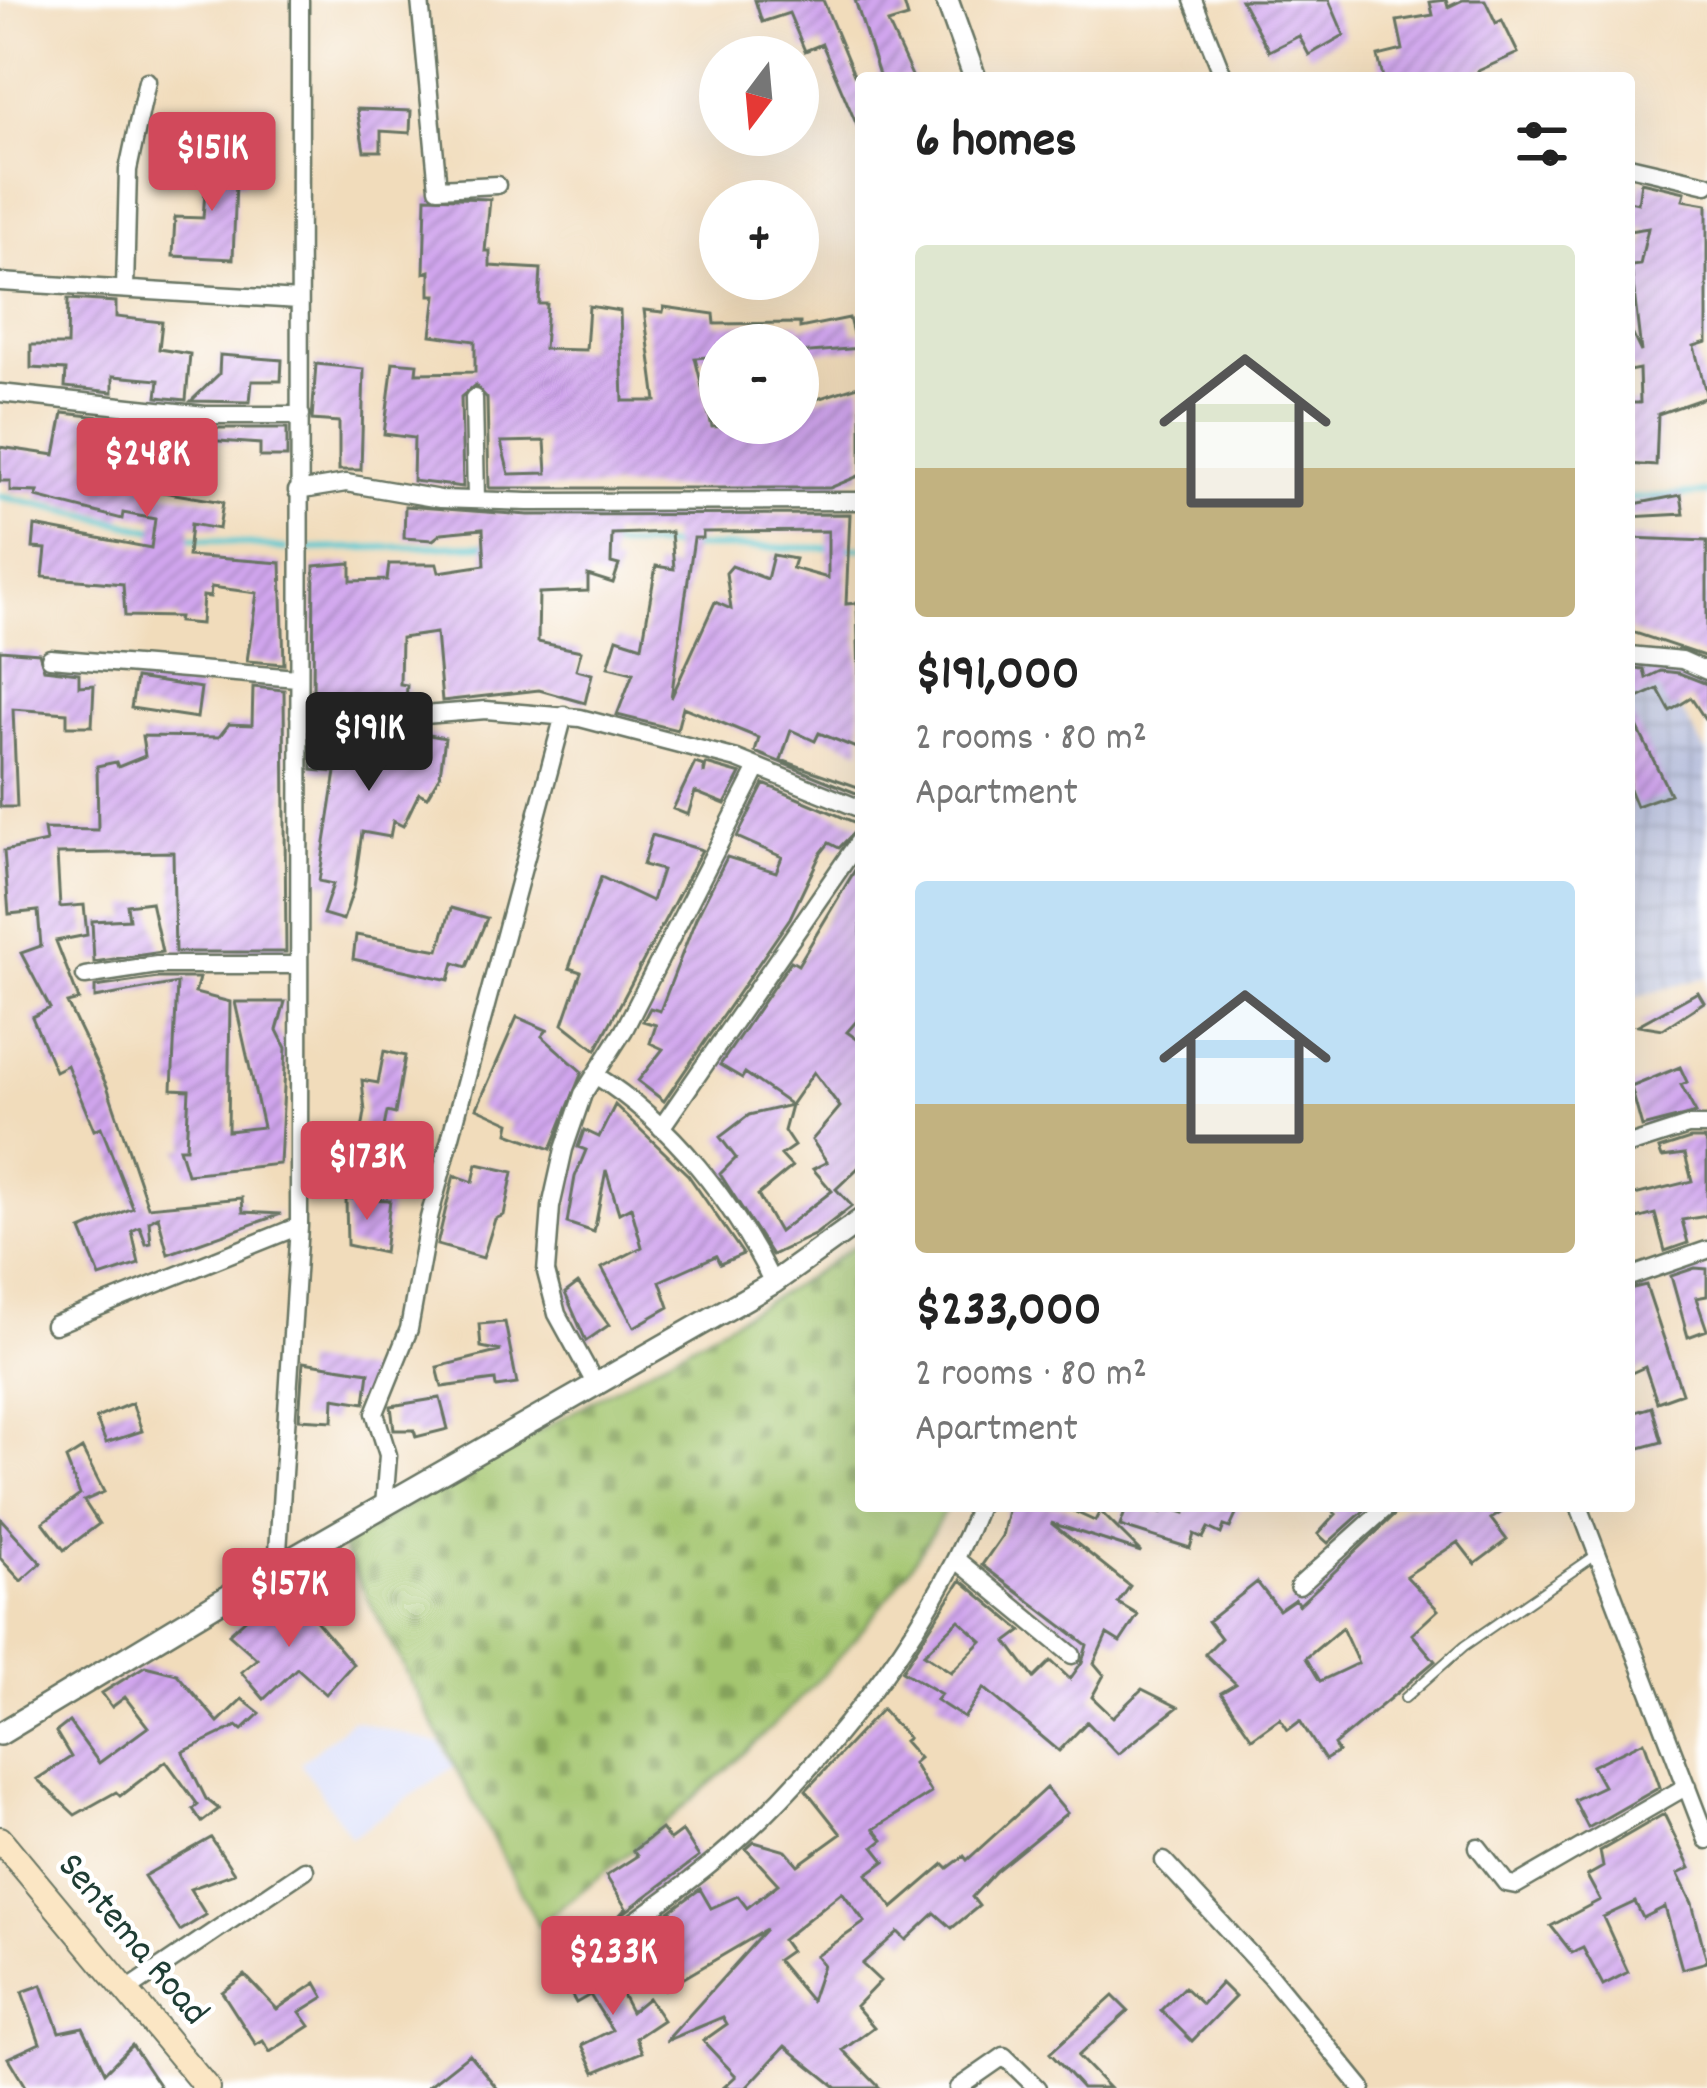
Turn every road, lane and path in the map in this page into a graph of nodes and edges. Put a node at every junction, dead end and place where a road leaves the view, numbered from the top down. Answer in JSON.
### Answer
{"nodes":[{"id":1,"x":300,"y":0,"type":"edge"},
{"id":2,"x":420,"y":0,"type":"edge"},
{"id":3,"x":947,"y":0,"type":"edge"},
{"id":4,"x":1193,"y":0,"type":"edge"},
{"id":5,"x":972,"y":72,"type":"edge"},
{"id":6,"x":1222,"y":72,"type":"edge"},
{"id":7,"x":147,"y":81,"type":"dead end"},
{"id":8,"x":1635,"y":167,"type":"edge"},
{"id":9,"x":1707,"y":184,"type":"edge"},
{"id":10,"x":497,"y":185,"type":"dead end"},
{"id":11,"x":0,"y":282,"type":"edge"},
{"id":12,"x":124,"y":289,"type":"junction"},
{"id":13,"x":299,"y":300,"type":"junction"},
{"id":14,"x":0,"y":393,"type":"edge"},
{"id":15,"x":474,"y":398,"type":"dead end"},
{"id":16,"x":302,"y":415,"type":"junction"},
{"id":17,"x":297,"y":490,"type":"junction"},
{"id":18,"x":476,"y":499,"type":"junction"},
{"id":19,"x":855,"y":501,"type":"edge"},
{"id":20,"x":1635,"y":656,"type":"edge"},
{"id":21,"x":50,"y":658,"type":"dead end"},
{"id":22,"x":1707,"y":671,"type":"edge"},
{"id":23,"x":297,"y":678,"type":"junction"},
{"id":24,"x":299,"y":716,"type":"junction"},
{"id":25,"x":564,"y":716,"type":"junction"},
{"id":26,"x":758,"y":768,"type":"junction"},
{"id":27,"x":855,"y":806,"type":"edge"},
{"id":28,"x":855,"y":847,"type":"edge"},
{"id":29,"x":299,"y":965,"type":"junction"},
{"id":30,"x":85,"y":976,"type":"dead end"},
{"id":31,"x":595,"y":1075,"type":"junction"},
{"id":32,"x":1707,"y":1126,"type":"edge"},
{"id":33,"x":661,"y":1128,"type":"junction"},
{"id":34,"x":1635,"y":1143,"type":"edge"},
{"id":35,"x":855,"y":1224,"type":"edge"},
{"id":36,"x":299,"y":1226,"type":"junction"},
{"id":37,"x":1707,"y":1250,"type":"edge"},
{"id":38,"x":1635,"y":1275,"type":"edge"},
{"id":39,"x":773,"y":1282,"type":"junction"},
{"id":40,"x":53,"y":1325,"type":"dead end"},
{"id":41,"x":596,"y":1385,"type":"junction"},
{"id":42,"x":384,"y":1506,"type":"junction"},
{"id":43,"x":977,"y":1512,"type":"edge"},
{"id":44,"x":1381,"y":1512,"type":"edge"},
{"id":45,"x":1581,"y":1512,"type":"edge"},
{"id":46,"x":1598,"y":1554,"type":"junction"},
{"id":47,"x":958,"y":1561,"type":"junction"},
{"id":48,"x":277,"y":1567,"type":"junction"},
{"id":49,"x":1299,"y":1586,"type":"dead end"},
{"id":50,"x":1072,"y":1655,"type":"dead end"},
{"id":51,"x":1405,"y":1698,"type":"dead end"},
{"id":52,"x":0,"y":1734,"type":"edge"},
{"id":53,"x":1687,"y":1786,"type":"junction"},
{"id":54,"x":0,"y":1839,"type":"edge"},
{"id":55,"x":1707,"y":1840,"type":"edge"},
{"id":56,"x":1478,"y":1846,"type":"dead end"},
{"id":57,"x":1164,"y":1861,"type":"dead end"},
{"id":58,"x":305,"y":1870,"type":"dead end"},
{"id":59,"x":574,"y":1970,"type":"dead end"},
{"id":60,"x":126,"y":1991,"type":"junction"},
{"id":61,"x":207,"y":2088,"type":"edge"},
{"id":62,"x":958,"y":2088,"type":"edge"},
{"id":63,"x":1037,"y":2088,"type":"edge"},
{"id":64,"x":1362,"y":2088,"type":"edge"}],
"edges":[{"from":1,"to":13,"type":"street"},
{"from":2,"to":10,"type":"street"},
{"from":3,"to":5,"type":"street"},
{"from":4,"to":6,"type":"street"},
{"from":7,"to":12,"type":"street"},
{"from":8,"to":9,"type":"street"},
{"from":11,"to":12,"type":"street"},
{"from":12,"to":13,"type":"street"},
{"from":13,"to":16,"type":"street"},
{"from":14,"to":16,"type":"street"},
{"from":15,"to":18,"type":"street"},
{"from":16,"to":17,"type":"street"},
{"from":17,"to":18,"type":"street"},
{"from":17,"to":23,"type":"street"},
{"from":18,"to":19,"type":"street"},
{"from":20,"to":22,"type":"street"},
{"from":21,"to":23,"type":"street"},
{"from":23,"to":24,"type":"street"},
{"from":24,"to":25,"type":"street"},
{"from":24,"to":29,"type":"street"},
{"from":25,"to":26,"type":"street"},
{"from":25,"to":42,"type":"street"},
{"from":26,"to":27,"type":"street"},
{"from":26,"to":31,"type":"street"},
{"from":28,"to":33,"type":"street"},
{"from":29,"to":30,"type":"street"},
{"from":29,"to":36,"type":"street"},
{"from":31,"to":33,"type":"street"},
{"from":31,"to":41,"type":"street"},
{"from":32,"to":34,"type":"street"},
{"from":33,"to":39,"type":"street"},
{"from":35,"to":39,"type":"street"},
{"from":36,"to":40,"type":"street"},
{"from":36,"to":48,"type":"street"},
{"from":37,"to":38,"type":"street"},
{"from":39,"to":41,"type":"street"},
{"from":41,"to":42,"type":"street"},
{"from":42,"to":48,"type":"street"},
{"from":43,"to":47,"type":"street"},
{"from":44,"to":49,"type":"street"},
{"from":45,"to":46,"type":"street"},
{"from":46,"to":51,"type":"lane"},
{"from":46,"to":53,"type":"street"},
{"from":47,"to":50,"type":"street"},
{"from":47,"to":59,"type":"street"},
{"from":48,"to":52,"type":"street"},
{"from":53,"to":55,"type":"street"},
{"from":53,"to":56,"type":"street"},
{"from":54,"to":60,"type":"main road","name":"Sentema Road"},
{"from":57,"to":64,"type":"street"},
{"from":58,"to":60,"type":"street"},
{"from":60,"to":61,"type":"main road","name":"Sentema Road"},
{"from":62,"to":63,"type":"street"}]}
